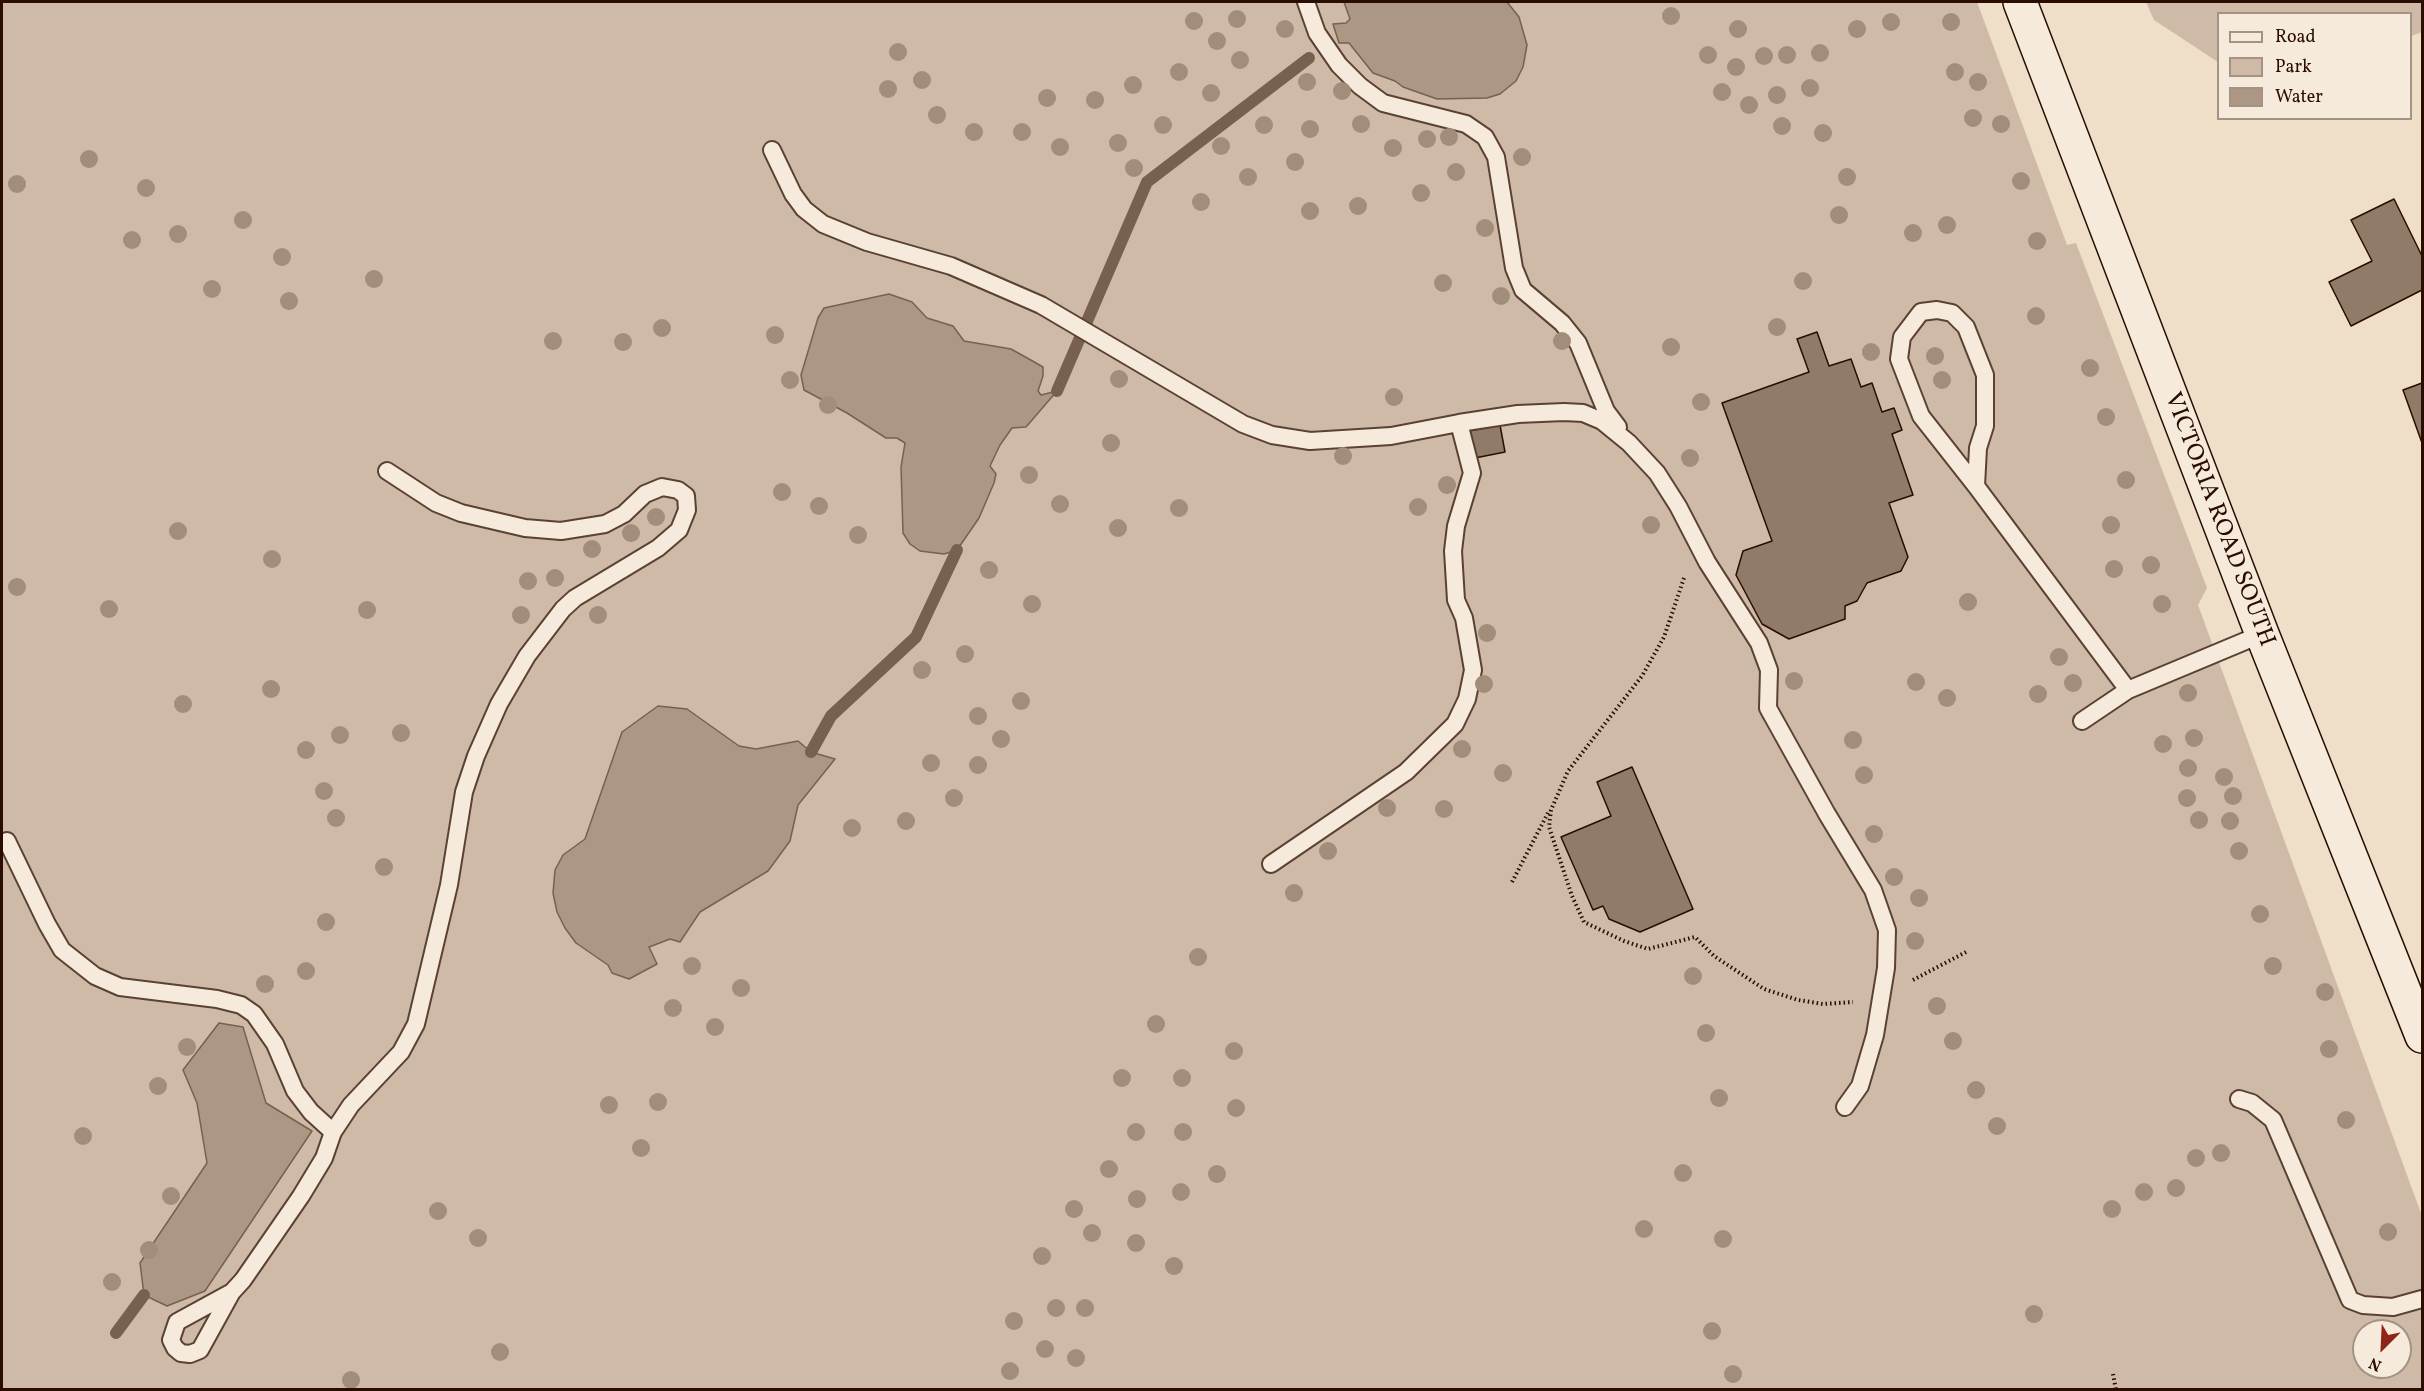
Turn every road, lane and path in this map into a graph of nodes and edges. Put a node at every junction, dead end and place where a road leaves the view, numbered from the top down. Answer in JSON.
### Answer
{"nodes":[{"id":1,"x":1306,"y":2,"type":"edge"},
{"id":2,"x":2020,"y":2,"type":"edge"},
{"id":3,"x":772,"y":150,"type":"dead end"},
{"id":4,"x":1459,"y":423,"type":"junction"},
{"id":5,"x":1629,"y":443,"type":"junction"},
{"id":6,"x":387,"y":471,"type":"dead end"},
{"id":7,"x":1976,"y":486,"type":"junction"},
{"id":8,"x":1684,"y":576,"type":"dead end"},
{"id":9,"x":2262,"y":634,"type":"junction"},
{"id":10,"x":2128,"y":690,"type":"junction"},
{"id":11,"x":2082,"y":721,"type":"dead end"},
{"id":12,"x":1552,"y":806,"type":"junction"},
{"id":13,"x":7,"y":841,"type":"dead end"},
{"id":14,"x":1271,"y":864,"type":"dead end"},
{"id":15,"x":1512,"y":882,"type":"dead end"},
{"id":16,"x":1966,"y":952,"type":"dead end"},
{"id":17,"x":1881,"y":996,"type":"junction"},
{"id":18,"x":2422,"y":1036,"type":"edge"},
{"id":19,"x":2239,"y":1099,"type":"dead end"},
{"id":20,"x":1845,"y":1107,"type":"dead end"},
{"id":21,"x":333,"y":1132,"type":"junction"},
{"id":22,"x":232,"y":1292,"type":"dead end"},
{"id":23,"x":2422,"y":1299,"type":"edge"},
{"id":24,"x":2113,"y":1374,"type":"dead end"},
{"id":25,"x":2116,"y":1389,"type":"edge"}],
"edges":[{"from":1,"to":5,"type":"lane"},
{"from":2,"to":9,"type":"main road","name":"VICTORIA ROAD SOUTH"},
{"from":3,"to":4,"type":"lane"},
{"from":4,"to":5,"type":"lane"},
{"from":4,"to":14,"type":"lane"},
{"from":5,"to":17,"type":"lane"},
{"from":6,"to":21,"type":"lane"},
{"from":7,"to":7,"type":"lane"},
{"from":7,"to":10,"type":"lane"},
{"from":8,"to":12,"type":"path"},
{"from":9,"to":10,"type":"lane"},
{"from":9,"to":18,"type":"main road","name":"VICTORIA ROAD SOUTH"},
{"from":10,"to":11,"type":"lane"},
{"from":12,"to":15,"type":"path"},
{"from":12,"to":17,"type":"path"},
{"from":13,"to":21,"type":"lane"},
{"from":16,"to":17,"type":"path"},
{"from":17,"to":20,"type":"lane"},
{"from":19,"to":23,"type":"lane"},
{"from":21,"to":22,"type":"lane"},
{"from":24,"to":25,"type":"path"}]}
